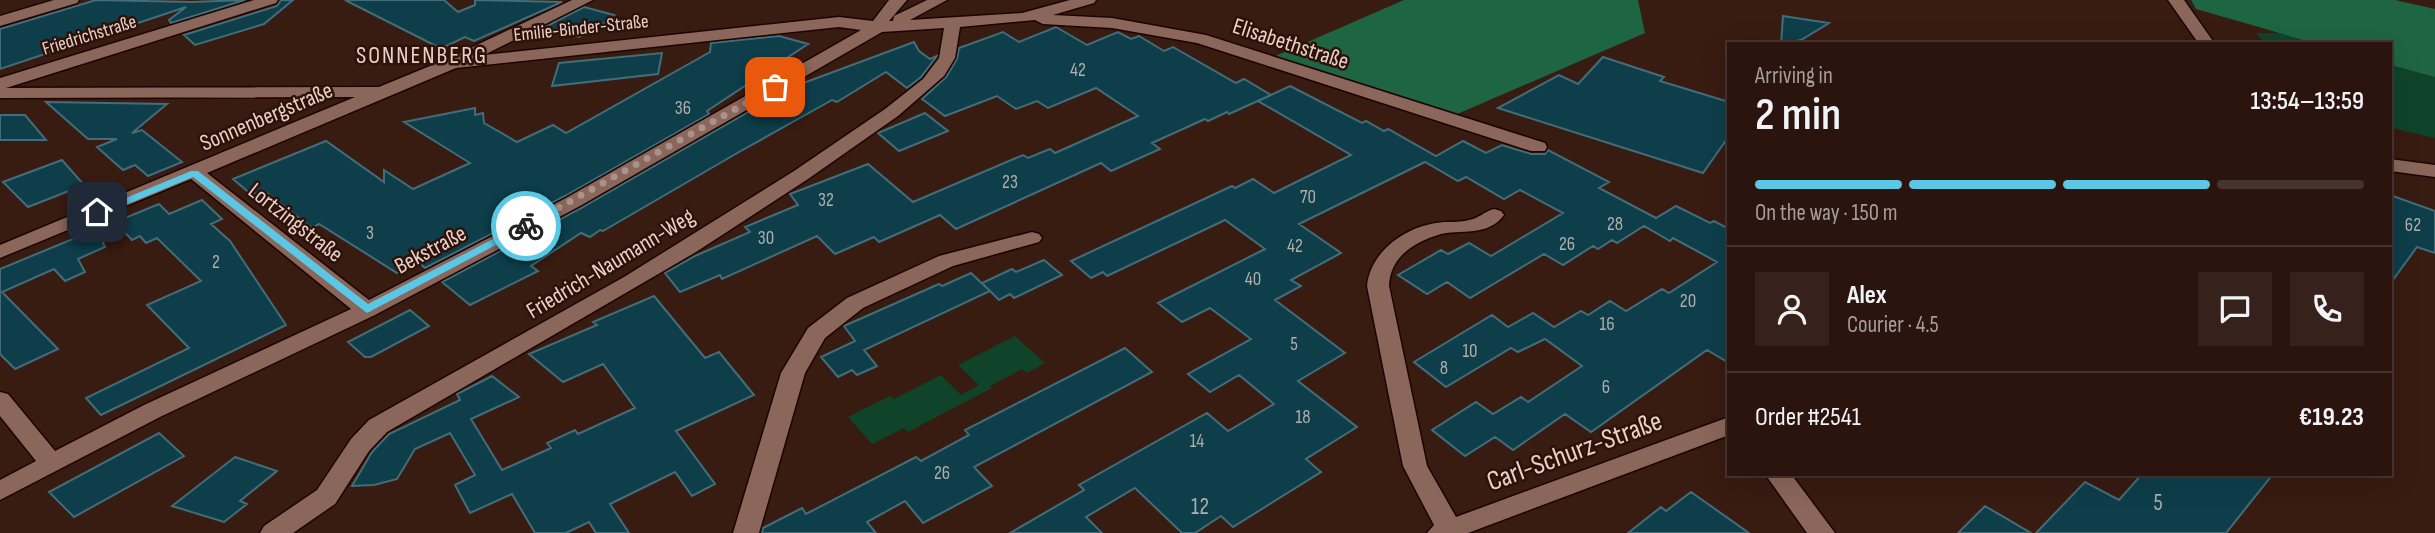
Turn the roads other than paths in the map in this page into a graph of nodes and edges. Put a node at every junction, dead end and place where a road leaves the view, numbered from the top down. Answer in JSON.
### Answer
{"nodes":[{"id":1,"x":71,"y":0,"type":"edge"},
{"id":2,"x":270,"y":0,"type":"edge"},
{"id":3,"x":585,"y":0,"type":"edge"},
{"id":4,"x":899,"y":0,"type":"edge"},
{"id":5,"x":939,"y":0,"type":"edge"},
{"id":6,"x":1088,"y":0,"type":"edge"},
{"id":7,"x":2176,"y":0,"type":"edge"},
{"id":8,"x":1023,"y":18,"type":"junction"},
{"id":9,"x":0,"y":21,"type":"edge"},
{"id":10,"x":953,"y":21,"type":"junction"},
{"id":11,"x":878,"y":27,"type":"junction"},
{"id":12,"x":2206,"y":42,"type":"edge"},
{"id":13,"x":453,"y":63,"type":"junction"},
{"id":14,"x":0,"y":84,"type":"edge"},
{"id":15,"x":386,"y":92,"type":"junction"},
{"id":16,"x":0,"y":93,"type":"edge"},
{"id":17,"x":1538,"y":147,"type":"dead end"},
{"id":18,"x":2392,"y":165,"type":"edge"},
{"id":19,"x":2435,"y":172,"type":"edge"},
{"id":20,"x":195,"y":173,"type":"junction"},
{"id":21,"x":1494,"y":215,"type":"dead end"},
{"id":22,"x":1032,"y":238,"type":"dead end"},
{"id":23,"x":0,"y":252,"type":"edge"},
{"id":24,"x":367,"y":310,"type":"junction"},
{"id":25,"x":0,"y":400,"type":"edge"},
{"id":26,"x":1727,"y":428,"type":"edge"},
{"id":27,"x":52,"y":464,"type":"junction"},
{"id":28,"x":1779,"y":476,"type":"edge"},
{"id":29,"x":0,"y":491,"type":"edge"},
{"id":30,"x":1445,"y":531,"type":"edge"},
{"id":31,"x":273,"y":533,"type":"edge"},
{"id":32,"x":746,"y":533,"type":"edge"},
{"id":33,"x":1822,"y":533,"type":"edge"}],
"edges":[{"from":1,"to":9,"type":"street"},
{"from":2,"to":14,"type":"street","name":"Friedrichstraße"},
{"from":3,"to":13,"type":"street","name":"Sonnenbergstraße"},
{"from":4,"to":11,"type":"street","name":"Bekstraße"},
{"from":5,"to":11,"type":"street"},
{"from":6,"to":8,"type":"street","name":"Emilie-Binder-Straße"},
{"from":7,"to":12,"type":"street"},
{"from":8,"to":10,"type":"street","name":"Emilie-Binder-Straße"},
{"from":8,"to":17,"type":"street","name":"Elisabethstraße"},
{"from":10,"to":11,"type":"street","name":"Emilie-Binder-Straße"},
{"from":10,"to":31,"type":"street","name":"Friedrich-Naumann-Weg"},
{"from":11,"to":13,"type":"street","name":"Emilie-Binder-Straße"},
{"from":11,"to":24,"type":"street","name":"Bekstraße"},
{"from":13,"to":15,"type":"street","name":"Sonnenbergstraße"},
{"from":15,"to":16,"type":"street"},
{"from":15,"to":20,"type":"street","name":"Sonnenbergstraße"},
{"from":18,"to":19,"type":"street"},
{"from":20,"to":23,"type":"street","name":"Sonnenbergstraße"},
{"from":20,"to":24,"type":"street","name":"Lortzingstraße"},
{"from":21,"to":30,"type":"street"},
{"from":22,"to":32,"type":"street"},
{"from":24,"to":27,"type":"street","name":"Bekstraße"},
{"from":25,"to":27,"type":"street"},
{"from":26,"to":30,"type":"street","name":"Carl-Schurz-Straße"},
{"from":27,"to":29,"type":"street","name":"Bekstraße"},
{"from":28,"to":33,"type":"street"}]}
